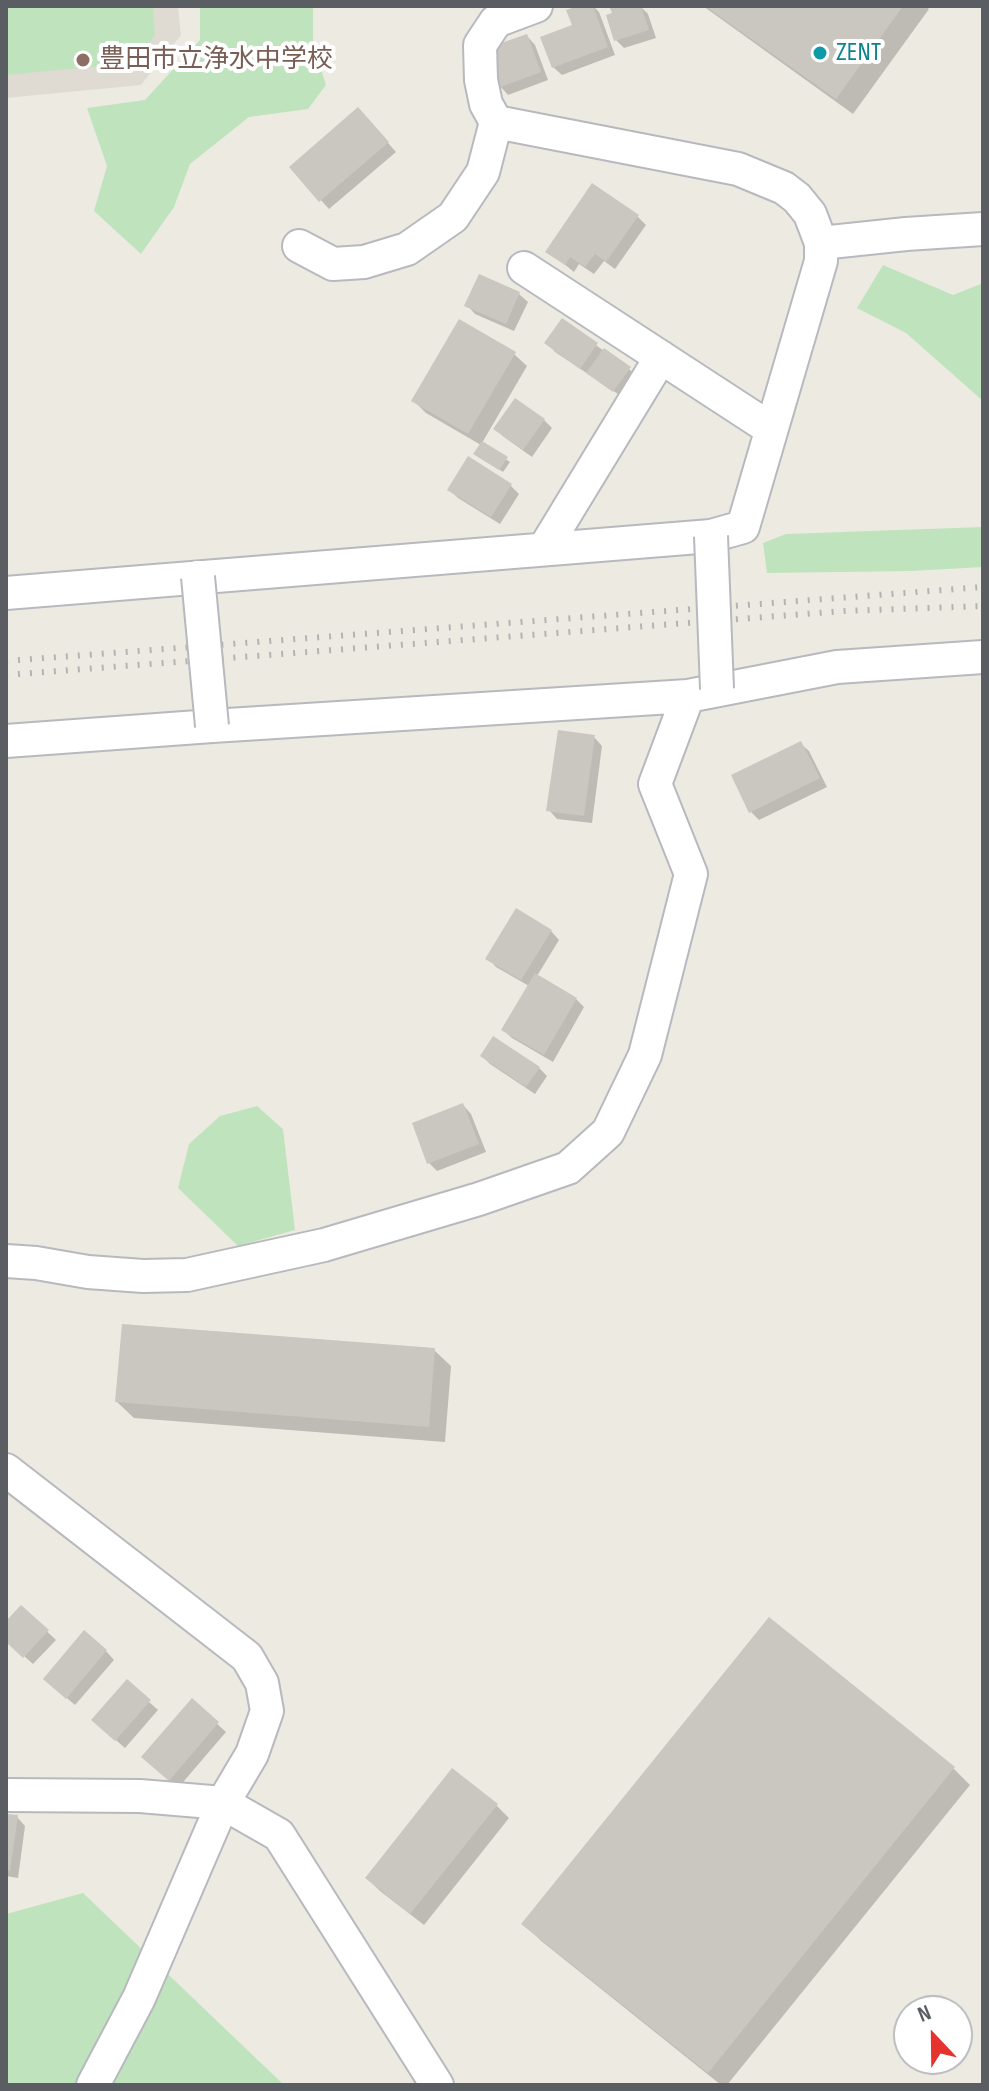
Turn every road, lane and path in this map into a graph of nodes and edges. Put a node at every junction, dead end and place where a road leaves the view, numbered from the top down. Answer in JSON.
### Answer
{"nodes":[{"id":1,"x":536,"y":6,"type":"edge"},
{"id":2,"x":496,"y":122,"type":"junction"},
{"id":3,"x":983,"y":229,"type":"edge"},
{"id":4,"x":821,"y":243,"type":"junction"},
{"id":5,"x":299,"y":246,"type":"dead end"},
{"id":6,"x":524,"y":268,"type":"dead end"},
{"id":7,"x":661,"y":357,"type":"junction"},
{"id":8,"x":771,"y":429,"type":"junction"},
{"id":9,"x":711,"y":536,"type":"junction"},
{"id":10,"x":544,"y":549,"type":"junction"},
{"id":11,"x":198,"y":577,"type":"junction"},
{"id":12,"x":6,"y":593,"type":"edge"},
{"id":13,"x":983,"y":657,"type":"edge"},
{"id":14,"x":703,"y":693,"type":"junction"},
{"id":15,"x":212,"y":726,"type":"junction"},
{"id":16,"x":6,"y":741,"type":"edge"},
{"id":17,"x":6,"y":1261,"type":"edge"},
{"id":18,"x":6,"y":1470,"type":"edge"},
{"id":19,"x":6,"y":1795,"type":"edge"},
{"id":20,"x":223,"y":1803,"type":"junction"},
{"id":21,"x":93,"y":2085,"type":"edge"},
{"id":22,"x":437,"y":2085,"type":"edge"}],
"edges":[{"from":1,"to":2,"type":"street"},
{"from":2,"to":4,"type":"street"},
{"from":2,"to":5,"type":"street"},
{"from":3,"to":4,"type":"street"},
{"from":4,"to":8,"type":"street"},
{"from":6,"to":7,"type":"street"},
{"from":7,"to":8,"type":"street"},
{"from":7,"to":10,"type":"street"},
{"from":8,"to":9,"type":"street"},
{"from":9,"to":10,"type":"street"},
{"from":9,"to":14,"type":"street","bridge":true},
{"from":10,"to":11,"type":"street"},
{"from":11,"to":12,"type":"street"},
{"from":11,"to":15,"type":"street","bridge":true},
{"from":13,"to":14,"type":"street"},
{"from":14,"to":15,"type":"street"},
{"from":14,"to":17,"type":"street"},
{"from":15,"to":16,"type":"street"},
{"from":18,"to":20,"type":"street"},
{"from":19,"to":20,"type":"street"},
{"from":20,"to":21,"type":"street"},
{"from":20,"to":22,"type":"street"}]}
